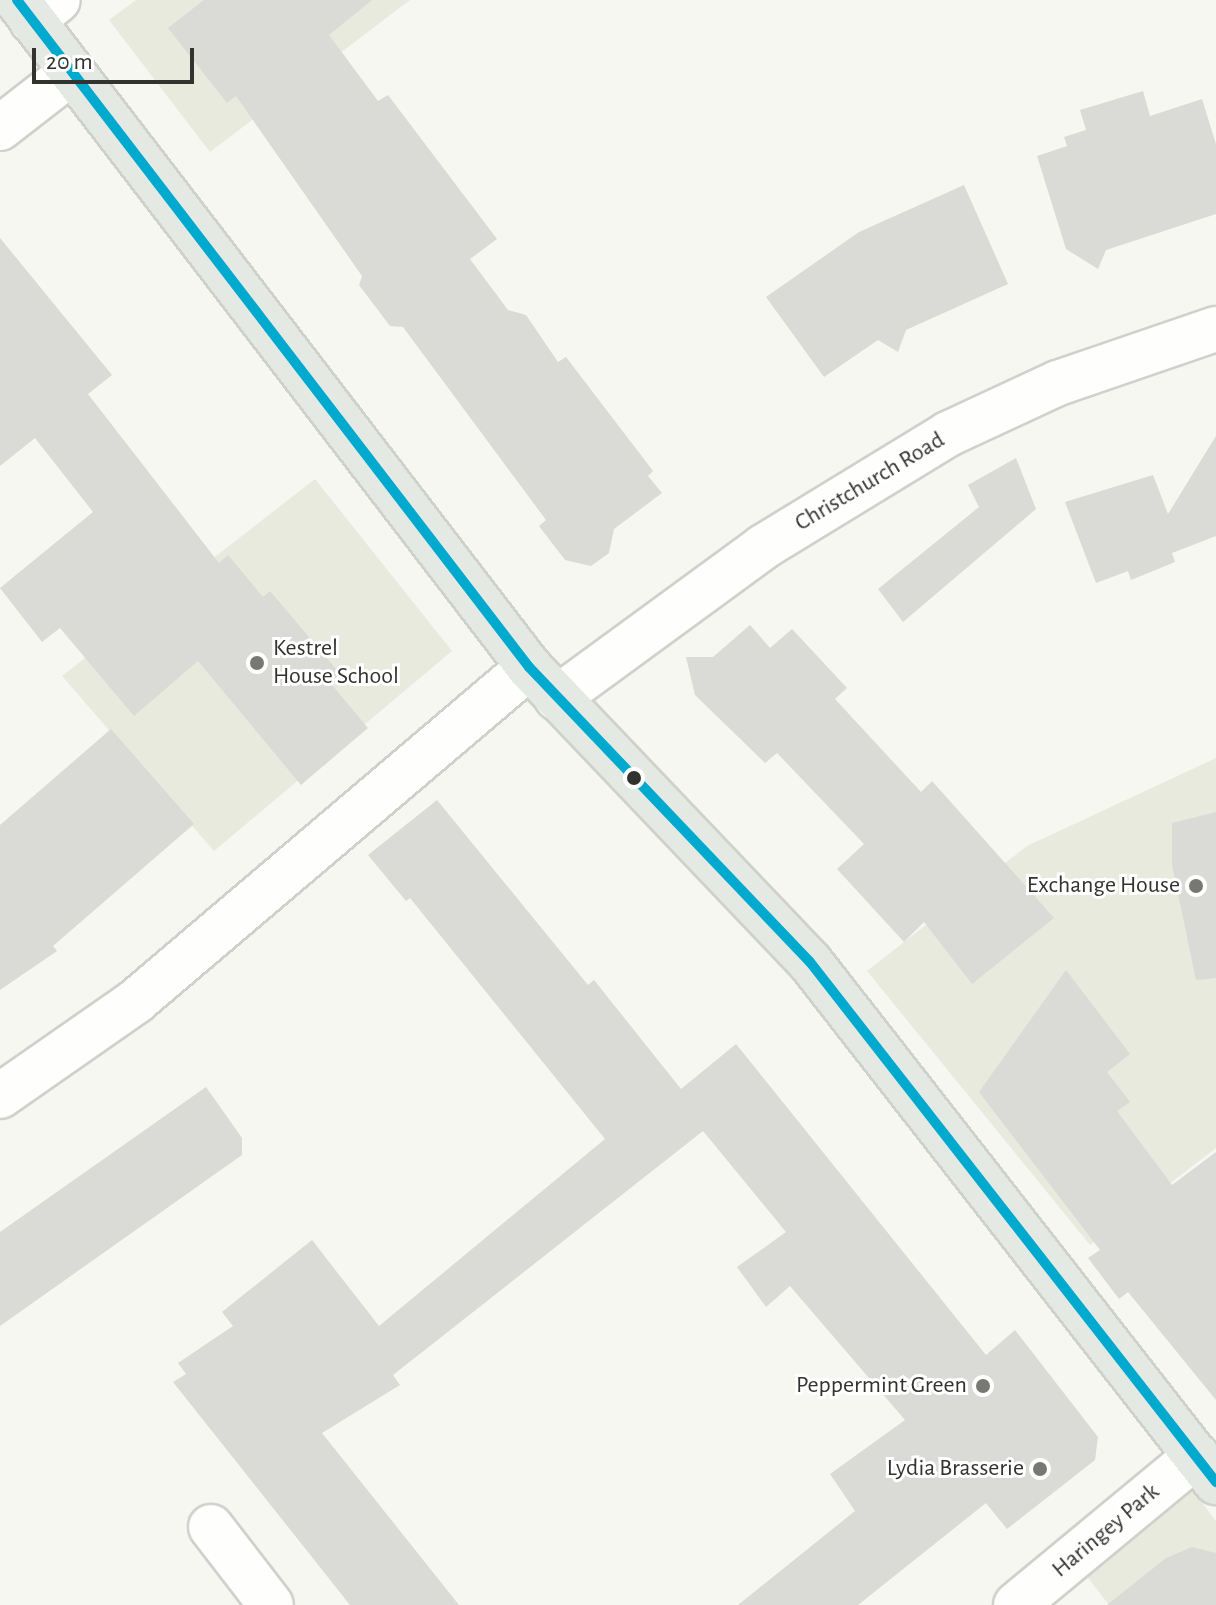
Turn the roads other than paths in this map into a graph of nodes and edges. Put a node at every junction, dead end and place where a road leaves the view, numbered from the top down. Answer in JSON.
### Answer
{"nodes":[{"id":1,"x":36,"y":7,"type":"edge"},
{"id":2,"x":72,"y":72,"type":"junction"},
{"id":3,"x":0,"y":128,"type":"edge"},
{"id":4,"x":1216,"y":329,"type":"edge"},
{"id":5,"x":543,"y":682,"type":"junction"},
{"id":6,"x":0,"y":1096,"type":"edge"},
{"id":7,"x":1206,"y":1469,"type":"edge"},
{"id":8,"x":211,"y":1527,"type":"dead end"},
{"id":9,"x":271,"y":1605,"type":"edge"},
{"id":10,"x":1016,"y":1605,"type":"edge"}],
"edges":[{"from":1,"to":2,"type":"main road"},
{"from":2,"to":3,"type":"street"},
{"from":2,"to":5,"type":"main road"},
{"from":4,"to":5,"type":"street","name":"Christchurch Road"},
{"from":5,"to":6,"type":"street","name":"Christchurch Road"},
{"from":5,"to":7,"type":"main road"},
{"from":7,"to":10,"type":"street","name":"Haringey Park"},
{"from":8,"to":9,"type":"street"}]}
